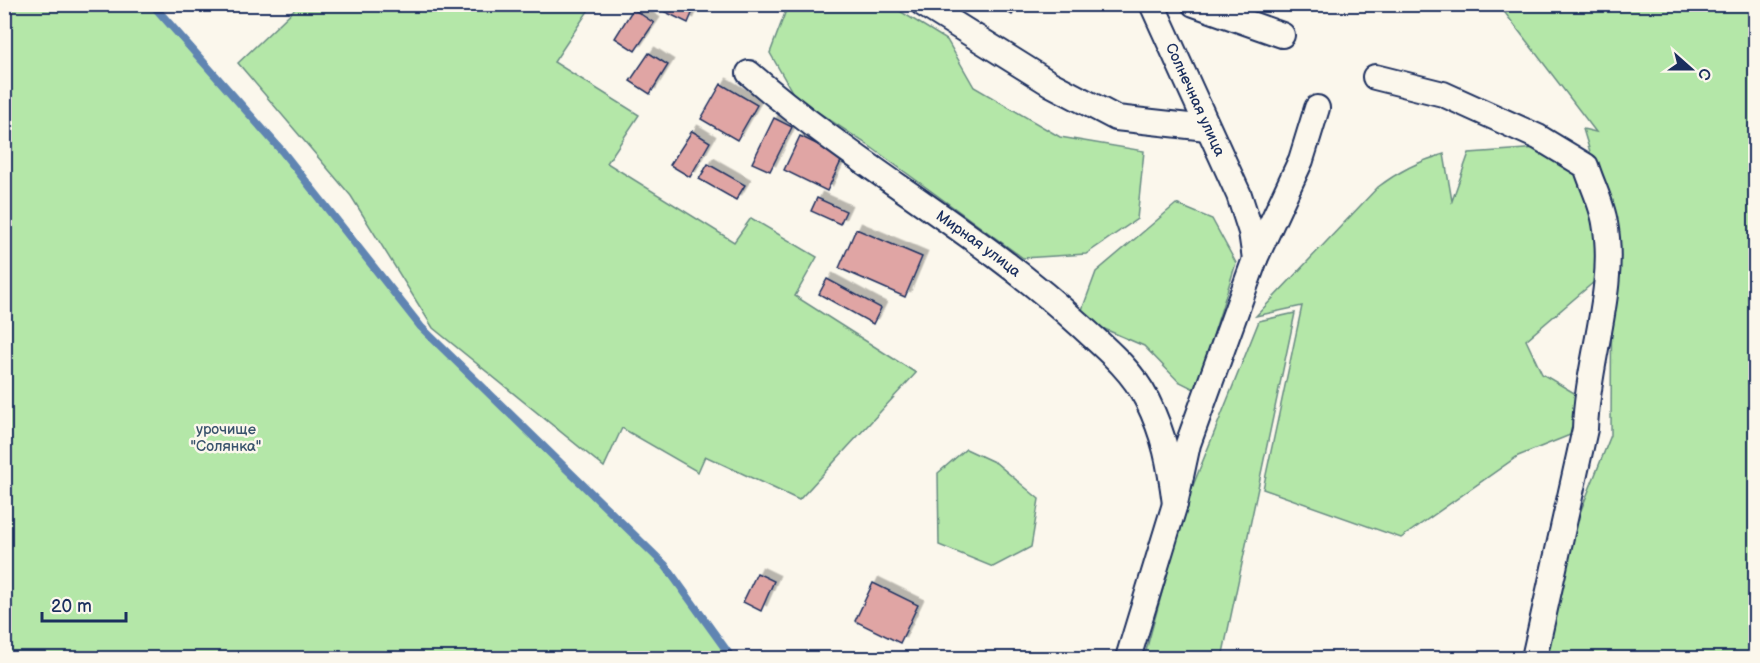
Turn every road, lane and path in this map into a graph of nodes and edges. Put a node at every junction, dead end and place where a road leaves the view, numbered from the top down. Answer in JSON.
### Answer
{"nodes":[{"id":1,"x":923,"y":4,"type":"edge"},
{"id":2,"x":1152,"y":4,"type":"edge"},
{"id":3,"x":1194,"y":4,"type":"edge"},
{"id":4,"x":1282,"y":35,"type":"dead end"},
{"id":5,"x":749,"y":73,"type":"dead end"},
{"id":6,"x":1375,"y":78,"type":"dead end"},
{"id":7,"x":1317,"y":108,"type":"dead end"},
{"id":8,"x":1207,"y":128,"type":"junction"},
{"id":9,"x":1256,"y":258,"type":"junction"},
{"id":10,"x":1174,"y":504,"type":"junction"},
{"id":11,"x":1128,"y":658,"type":"edge"},
{"id":12,"x":1534,"y":658,"type":"edge"}],
"edges":[{"from":1,"to":8,"type":"street"},
{"from":2,"to":8,"type":"street","name":"Солнечная улица"},
{"from":3,"to":4,"type":"street"},
{"from":5,"to":10,"type":"street","name":"Мирная улица"},
{"from":6,"to":12,"type":"street"},
{"from":7,"to":9,"type":"street"},
{"from":8,"to":9,"type":"street","name":"Солнечная улица"},
{"from":9,"to":10,"type":"street"},
{"from":10,"to":11,"type":"street"}]}
